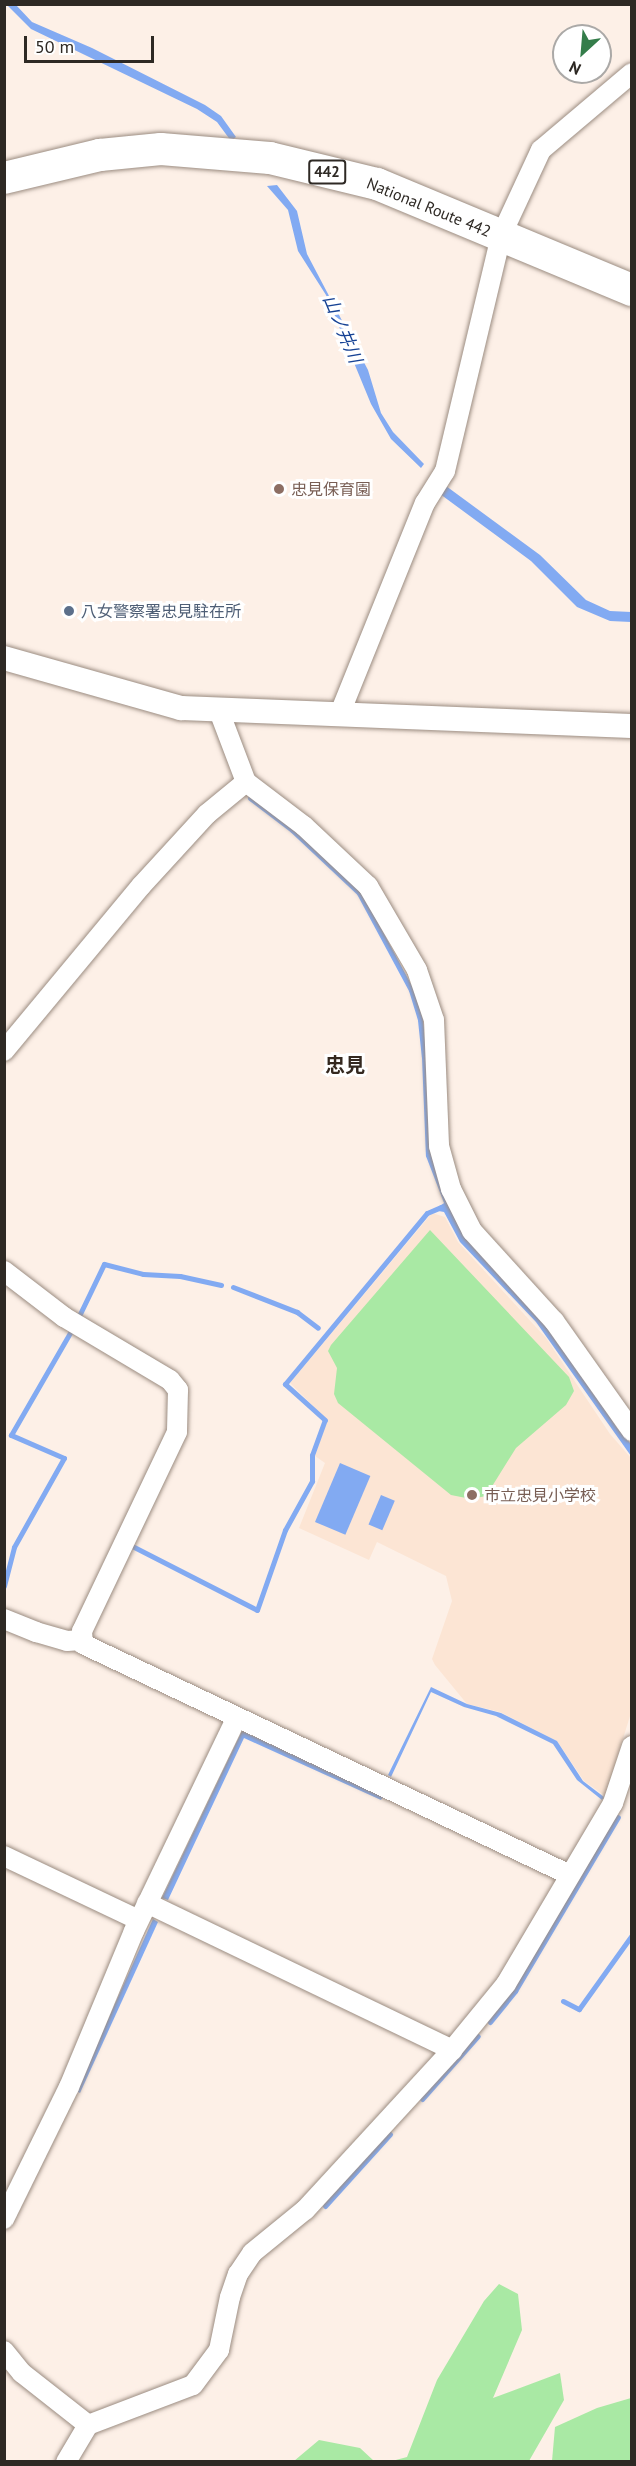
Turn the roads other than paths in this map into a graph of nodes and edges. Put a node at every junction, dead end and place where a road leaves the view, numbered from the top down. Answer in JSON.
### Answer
{"nodes":[{"id":1,"x":632,"y":73,"type":"edge"},
{"id":2,"x":4,"y":178,"type":"edge"},
{"id":3,"x":501,"y":236,"type":"junction"},
{"id":4,"x":632,"y":290,"type":"edge"},
{"id":5,"x":4,"y":658,"type":"edge"},
{"id":6,"x":219,"y":711,"type":"junction"},
{"id":7,"x":340,"y":713,"type":"junction"},
{"id":8,"x":632,"y":726,"type":"edge"},
{"id":9,"x":246,"y":782,"type":"junction"},
{"id":10,"x":4,"y":1051,"type":"edge"},
{"id":11,"x":4,"y":1271,"type":"edge"},
{"id":12,"x":632,"y":1431,"type":"edge"},
{"id":13,"x":4,"y":1619,"type":"edge"},
{"id":14,"x":82,"y":1640,"type":"junction"},
{"id":15,"x":237,"y":1717,"type":"junction"},
{"id":16,"x":632,"y":1746,"type":"edge"},
{"id":17,"x":4,"y":1856,"type":"edge"},
{"id":18,"x":570,"y":1875,"type":"junction"},
{"id":19,"x":143,"y":1911,"type":"junction"},
{"id":20,"x":452,"y":2050,"type":"junction"},
{"id":21,"x":4,"y":2219,"type":"edge"},
{"id":22,"x":4,"y":2351,"type":"edge"},
{"id":23,"x":88,"y":2425,"type":"junction"},
{"id":24,"x":66,"y":2462,"type":"edge"}],
"edges":[{"from":1,"to":3,"type":"street"},
{"from":2,"to":3,"type":"highway","name":"National Route 442","number":"442"},
{"from":3,"to":4,"type":"highway","name":"National Route 442","number":"442"},
{"from":3,"to":7,"type":"street"},
{"from":5,"to":6,"type":"street"},
{"from":6,"to":7,"type":"street"},
{"from":6,"to":9,"type":"street"},
{"from":7,"to":8,"type":"street"},
{"from":9,"to":10,"type":"street"},
{"from":9,"to":12,"type":"street"},
{"from":11,"to":14,"type":"street"},
{"from":13,"to":14,"type":"street"},
{"from":14,"to":15,"type":"street"},
{"from":15,"to":18,"type":"street"},
{"from":15,"to":19,"type":"street"},
{"from":16,"to":18,"type":"street"},
{"from":17,"to":19,"type":"street"},
{"from":18,"to":20,"type":"street"},
{"from":19,"to":20,"type":"street"},
{"from":19,"to":21,"type":"street"},
{"from":20,"to":23,"type":"street"},
{"from":22,"to":23,"type":"street"},
{"from":23,"to":24,"type":"street"}]}
